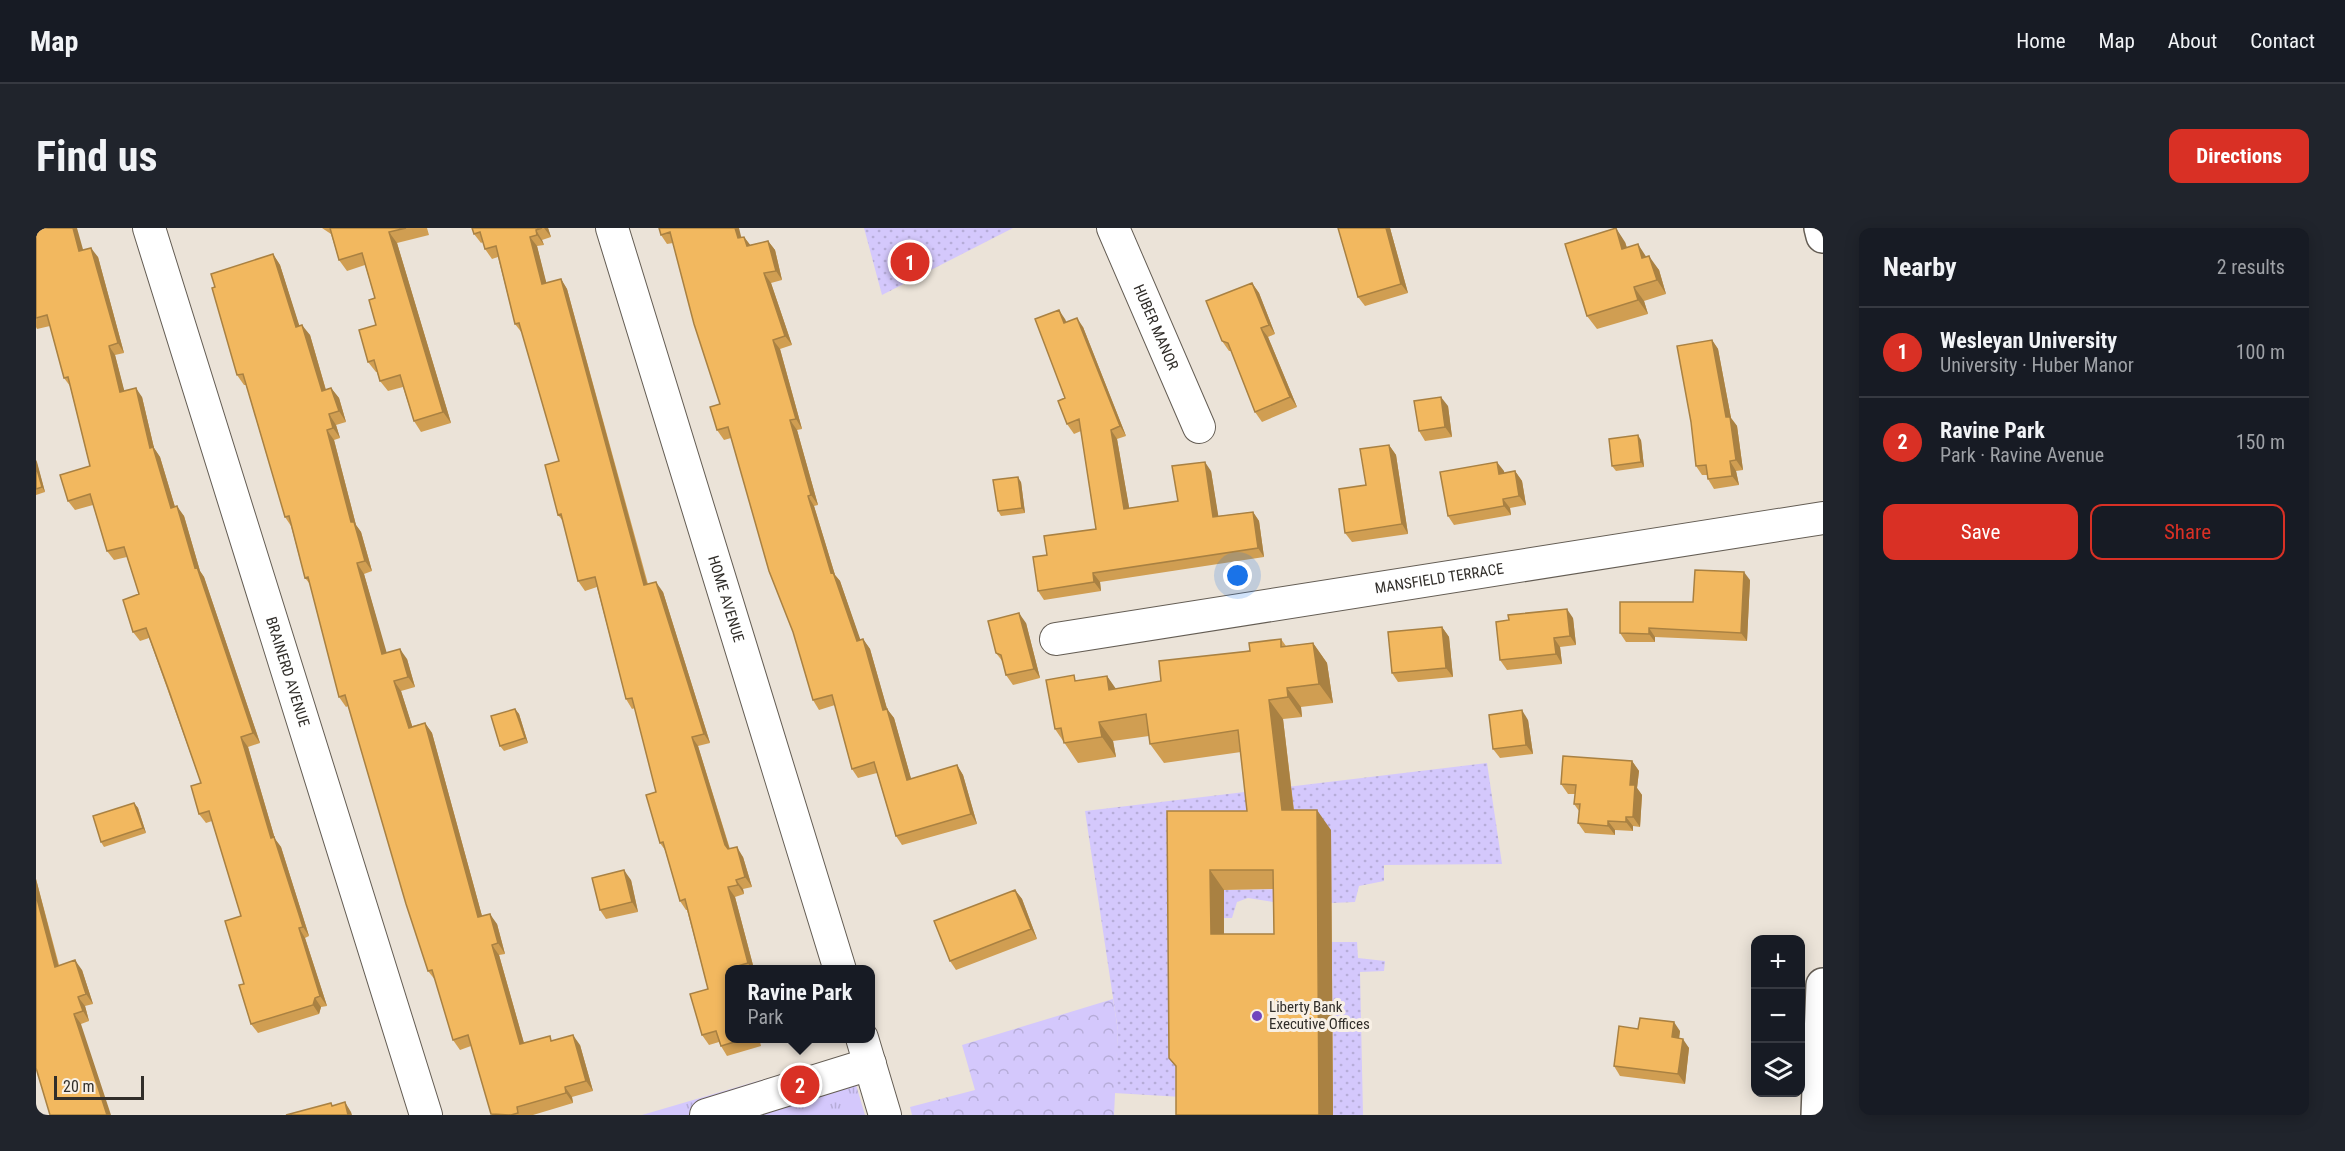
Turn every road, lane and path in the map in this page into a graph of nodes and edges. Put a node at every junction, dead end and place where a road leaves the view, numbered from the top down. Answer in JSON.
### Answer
{"nodes":[{"id":1,"x":149,"y":228,"type":"edge"},
{"id":2,"x":612,"y":228,"type":"edge"},
{"id":3,"x":1113,"y":228,"type":"edge"},
{"id":4,"x":1821,"y":228,"type":"edge"},
{"id":5,"x":1823,"y":236,"type":"edge"},
{"id":6,"x":1199,"y":427,"type":"dead end"},
{"id":7,"x":1823,"y":518,"type":"edge"},
{"id":8,"x":1056,"y":639,"type":"dead end"},
{"id":9,"x":839,"y":965,"type":"edge"},
{"id":10,"x":1823,"y":985,"type":"edge"},
{"id":11,"x":866,"y":1051,"type":"edge"},
{"id":12,"x":426,"y":1115,"type":"edge"},
{"id":13,"x":706,"y":1115,"type":"edge"},
{"id":14,"x":885,"y":1115,"type":"edge"},
{"id":15,"x":1818,"y":1115,"type":"edge"}],
"edges":[{"from":1,"to":12,"type":"street","name":"BRAINERD AVENUE"},
{"from":2,"to":9,"type":"street","name":"HOME AVENUE"},
{"from":3,"to":6,"type":"street","name":"HUBER MANOR"},
{"from":4,"to":5,"type":"street"},
{"from":7,"to":8,"type":"street","name":"MANSFIELD TERRACE"},
{"from":10,"to":15,"type":"street"},
{"from":11,"to":13,"type":"street"},
{"from":11,"to":14,"type":"street"}]}
